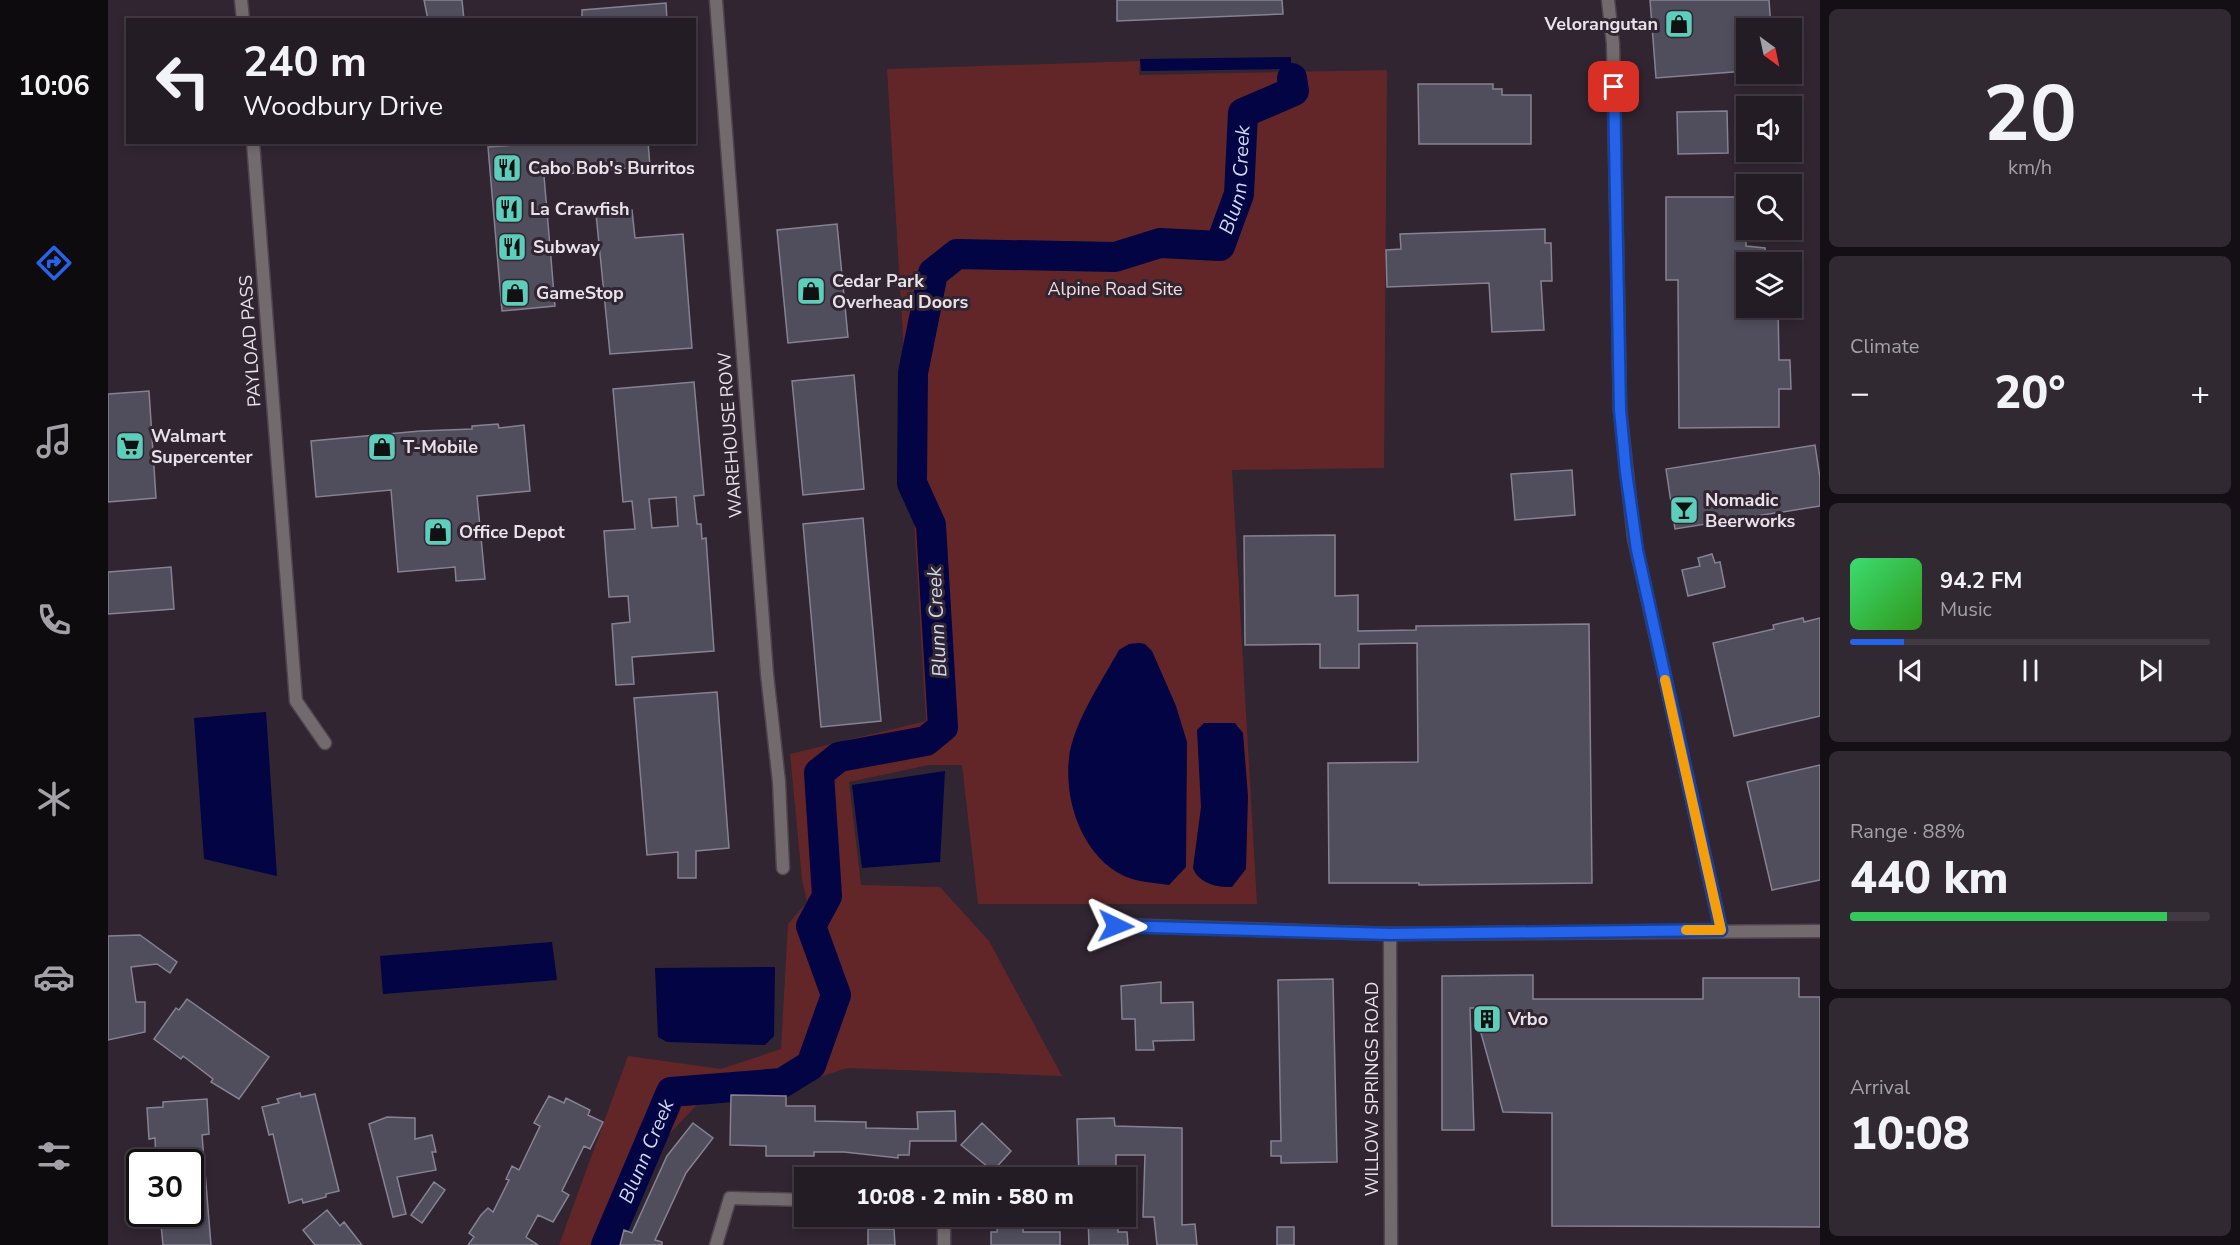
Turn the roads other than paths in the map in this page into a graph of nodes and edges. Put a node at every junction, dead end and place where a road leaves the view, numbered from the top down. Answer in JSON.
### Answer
{"nodes":[{"id":1,"x":242,"y":0,"type":"edge"},
{"id":2,"x":716,"y":0,"type":"edge"},
{"id":3,"x":1608,"y":0,"type":"edge"},
{"id":4,"x":243,"y":18,"type":"edge"},
{"id":5,"x":253,"y":144,"type":"edge"},
{"id":6,"x":326,"y":743,"type":"dead end"},
{"id":7,"x":783,"y":868,"type":"dead end"},
{"id":8,"x":1116,"y":926,"type":"dead end"},
{"id":9,"x":1721,"y":930,"type":"junction"},
{"id":10,"x":1820,"y":931,"type":"edge"},
{"id":11,"x":1390,"y":934,"type":"junction"},
{"id":12,"x":794,"y":1200,"type":"edge"},
{"id":13,"x":944,"y":1227,"type":"edge"},
{"id":14,"x":716,"y":1245,"type":"edge"},
{"id":15,"x":944,"y":1245,"type":"edge"},
{"id":16,"x":1391,"y":1245,"type":"edge"}],
"edges":[{"from":1,"to":4,"type":"street"},
{"from":2,"to":7,"type":"street","name":"WAREHOUSE ROW"},
{"from":3,"to":9,"type":"street"},
{"from":5,"to":6,"type":"street","name":"PAYLOAD PASS"},
{"from":8,"to":11,"type":"street"},
{"from":9,"to":10,"type":"street"},
{"from":9,"to":11,"type":"street"},
{"from":11,"to":16,"type":"street","name":"WILLOW SPRINGS ROAD"},
{"from":12,"to":14,"type":"street"},
{"from":13,"to":15,"type":"street"}]}
